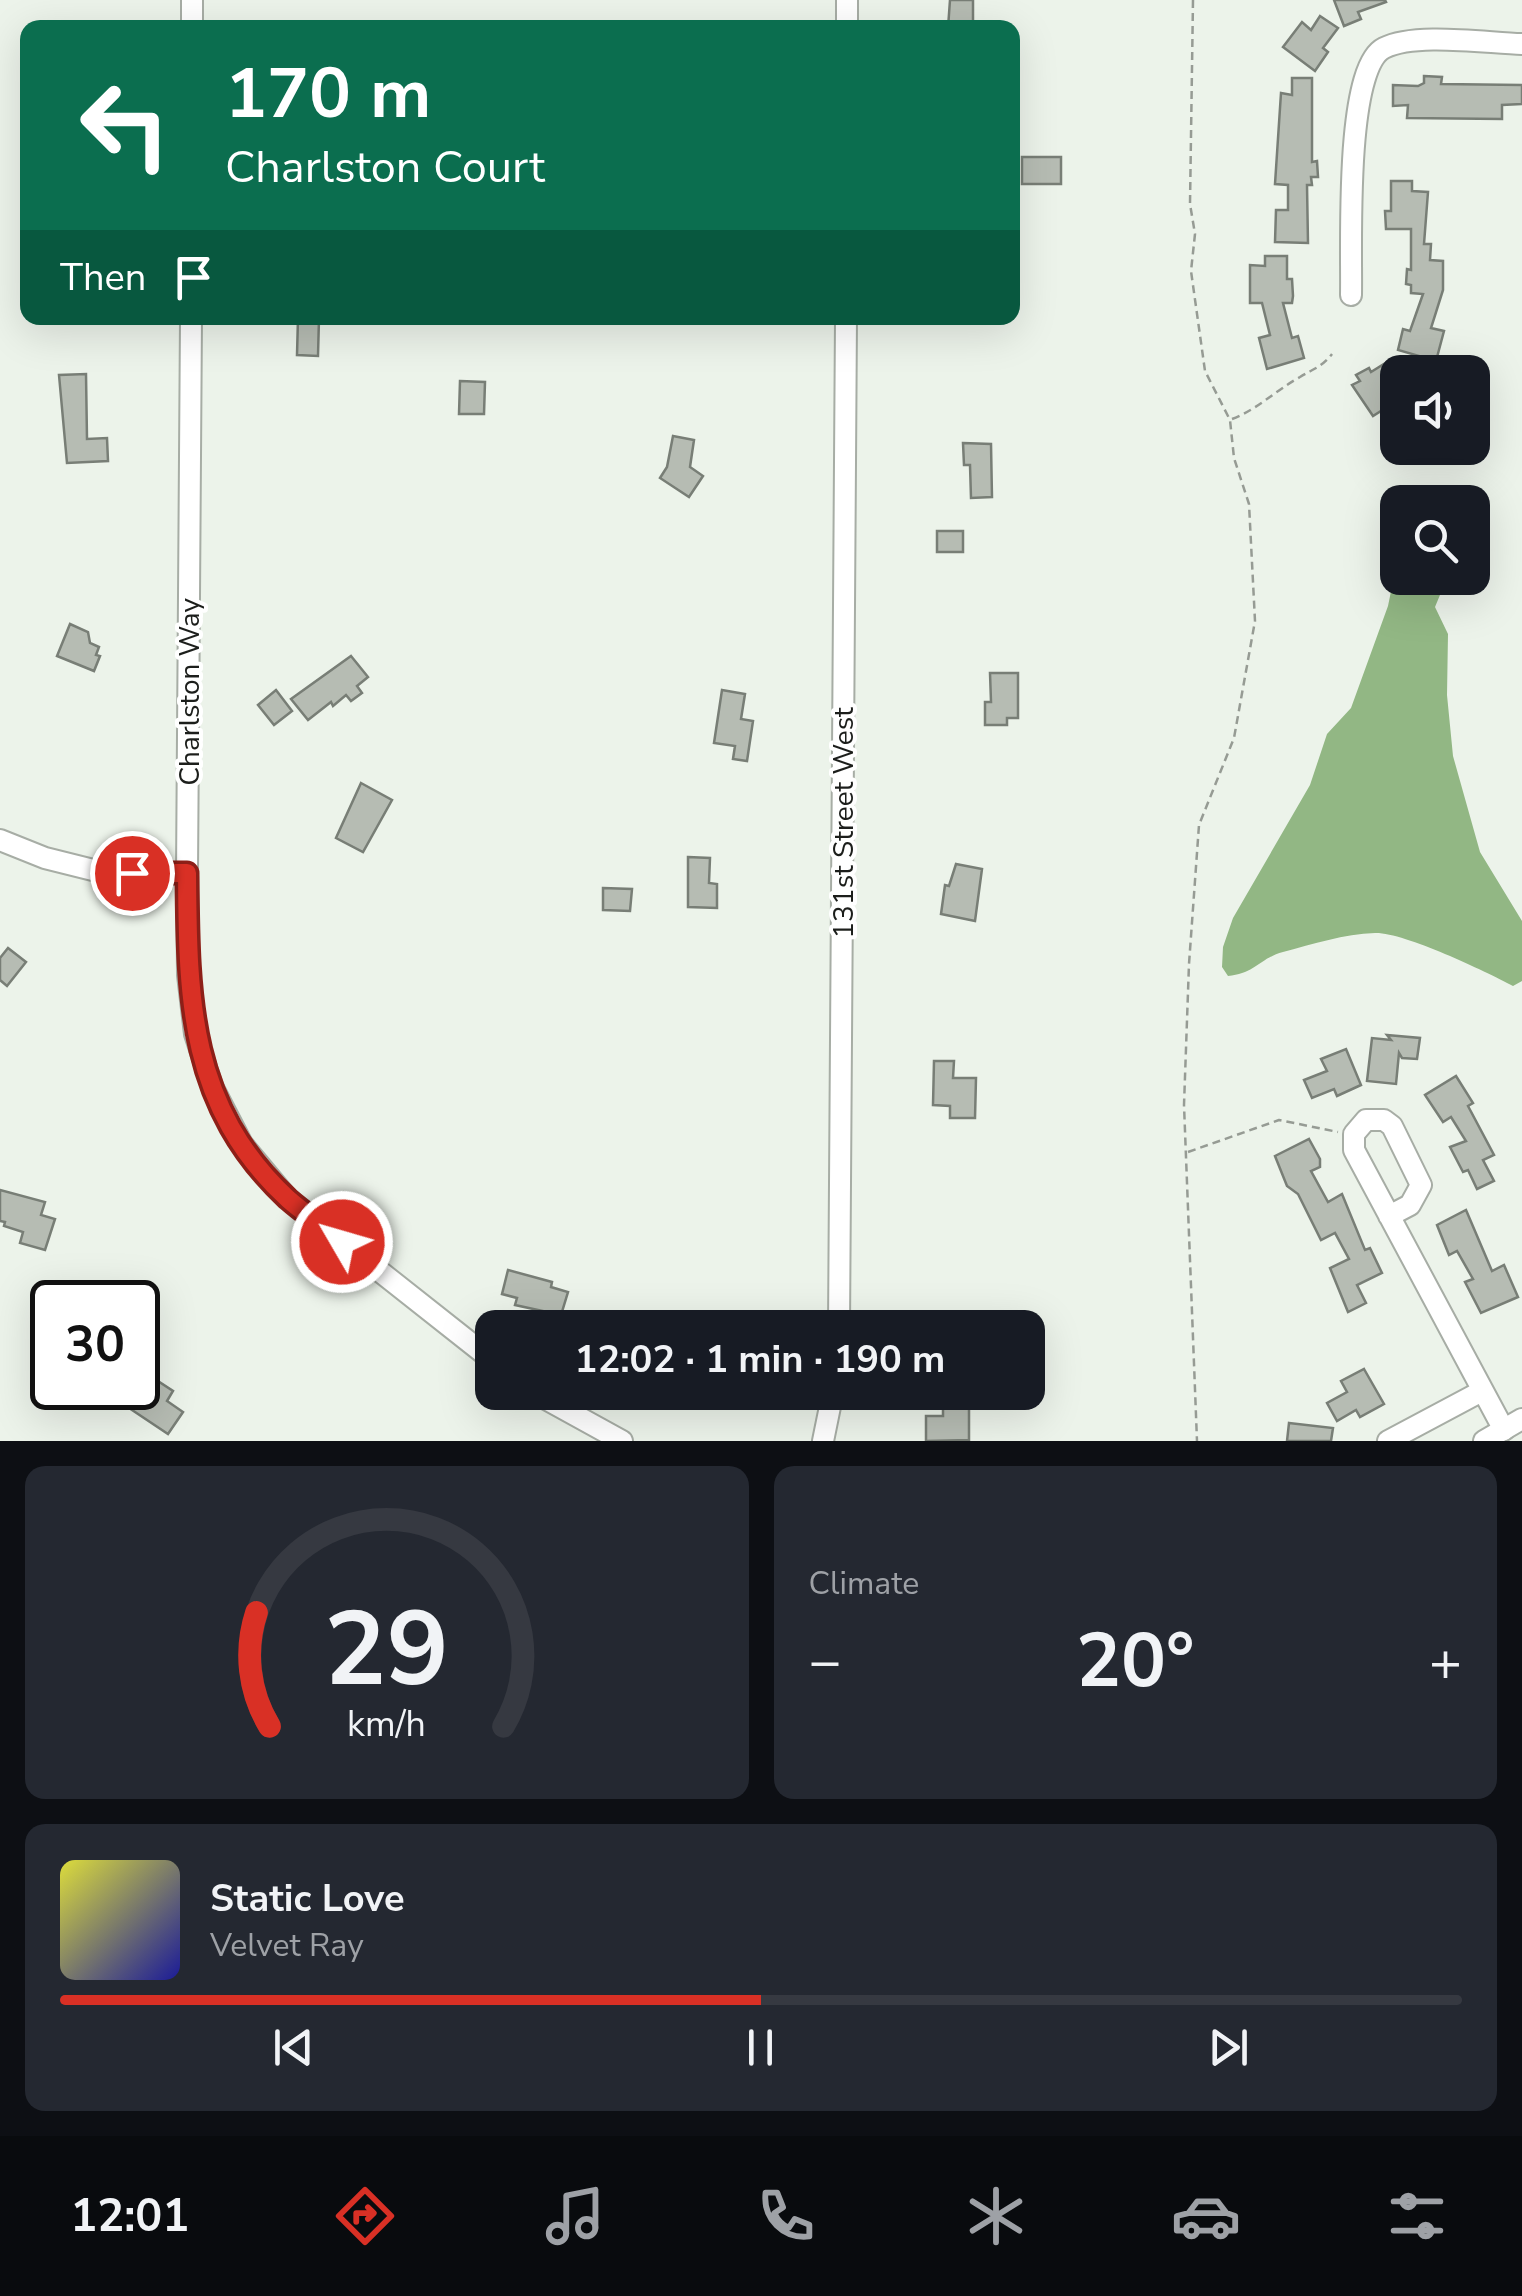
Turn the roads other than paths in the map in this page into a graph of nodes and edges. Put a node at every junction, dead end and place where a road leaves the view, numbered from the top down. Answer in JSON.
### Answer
{"nodes":[{"id":1,"x":1522,"y":44,"type":"edge"},
{"id":2,"x":1351,"y":295,"type":"dead end"},
{"id":3,"x":191,"y":325,"type":"edge"},
{"id":4,"x":846,"y":325,"type":"edge"},
{"id":5,"x":0,"y":840,"type":"edge"},
{"id":6,"x":187,"y":873,"type":"junction"},
{"id":7,"x":1390,"y":1216,"type":"junction"},
{"id":8,"x":839,"y":1310,"type":"edge"},
{"id":9,"x":475,"y":1347,"type":"edge"},
{"id":10,"x":1482,"y":1391,"type":"junction"},
{"id":11,"x":566,"y":1410,"type":"edge"},
{"id":12,"x":829,"y":1410,"type":"edge"},
{"id":13,"x":1513,"y":1425,"type":"edge"},
{"id":14,"x":622,"y":1441,"type":"edge"},
{"id":15,"x":823,"y":1441,"type":"edge"},
{"id":16,"x":1388,"y":1441,"type":"edge"},
{"id":17,"x":1484,"y":1441,"type":"edge"}],
"edges":[{"from":1,"to":2,"type":"street"},
{"from":3,"to":6,"type":"street","name":"Charlston Way"},
{"from":4,"to":8,"type":"street","name":"131st Street West"},
{"from":5,"to":6,"type":"street"},
{"from":6,"to":9,"type":"street","name":"Charlston Way"},
{"from":7,"to":7,"type":"street"},
{"from":7,"to":10,"type":"street"},
{"from":10,"to":13,"type":"street"},
{"from":10,"to":16,"type":"street"},
{"from":11,"to":14,"type":"street"},
{"from":12,"to":15,"type":"street"},
{"from":13,"to":17,"type":"street"}]}
